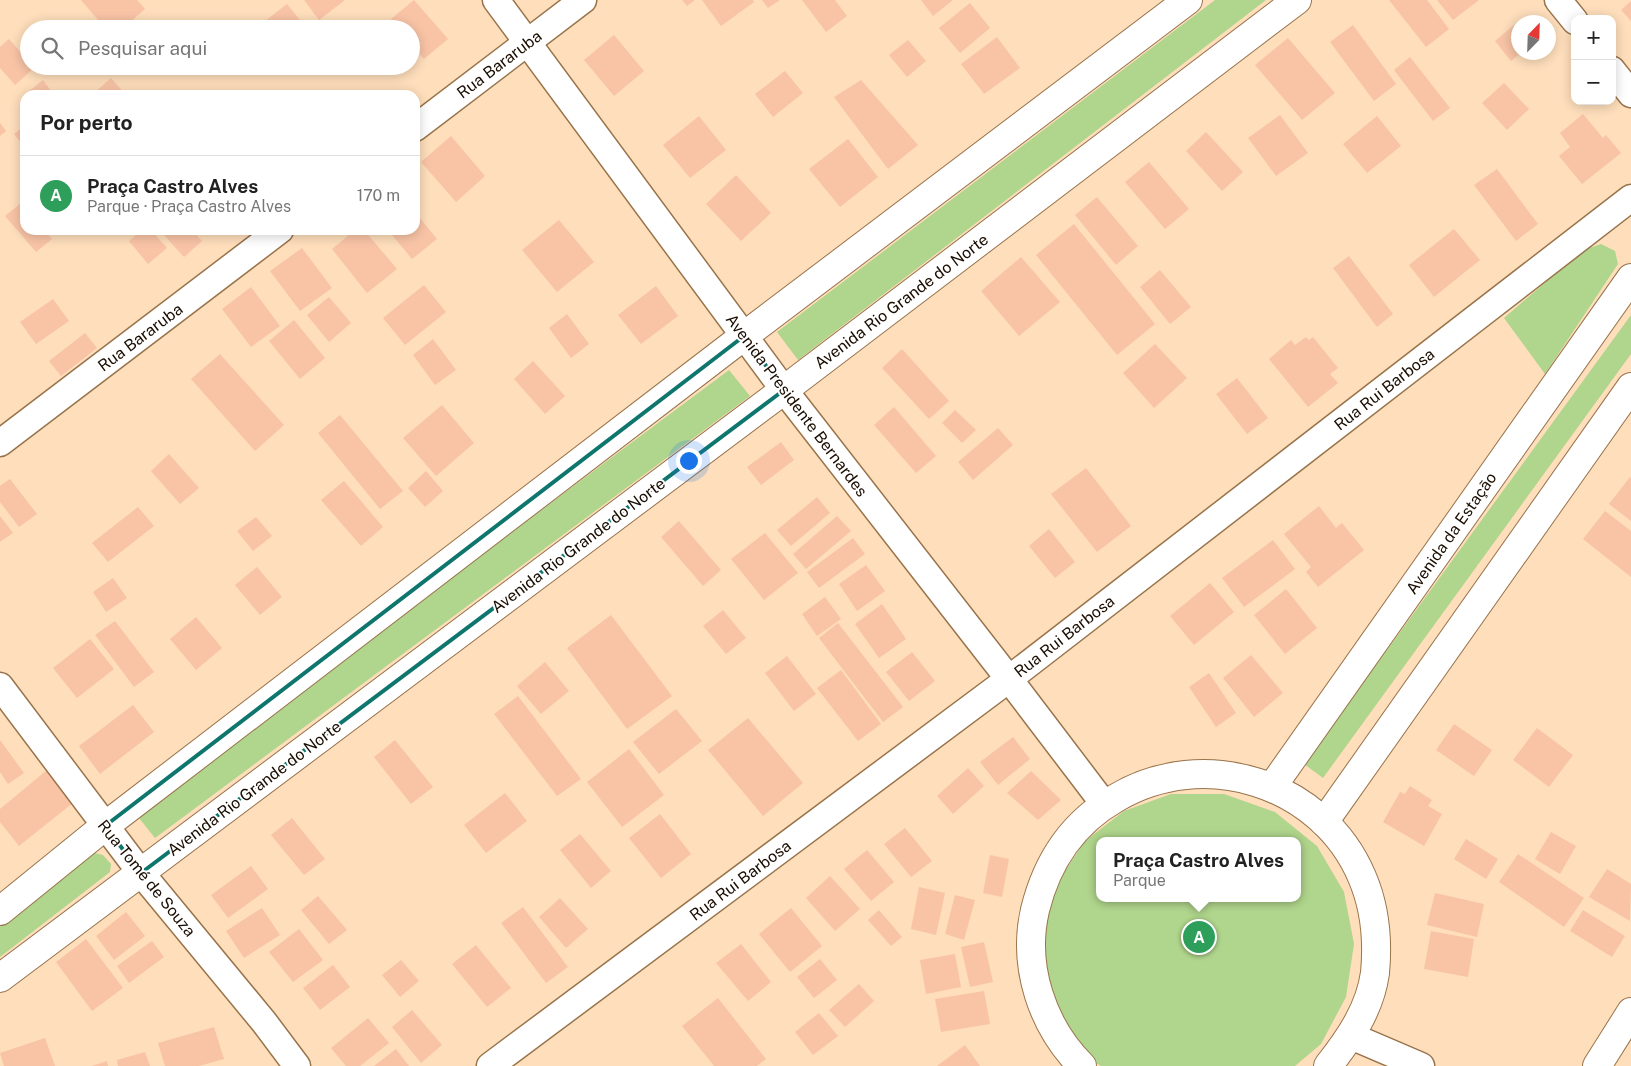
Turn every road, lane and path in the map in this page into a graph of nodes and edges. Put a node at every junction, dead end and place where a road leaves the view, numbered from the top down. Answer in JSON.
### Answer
{"nodes":[{"id":1,"x":496,"y":0,"type":"edge"},
{"id":2,"x":583,"y":0,"type":"edge"},
{"id":3,"x":1188,"y":0,"type":"edge"},
{"id":4,"x":1297,"y":0,"type":"edge"},
{"id":5,"x":1558,"y":0,"type":"edge"},
{"id":6,"x":1571,"y":16,"type":"edge"},
{"id":7,"x":528,"y":42,"type":"junction"},
{"id":8,"x":1616,"y":75,"type":"edge"},
{"id":9,"x":1631,"y":94,"type":"edge"},
{"id":10,"x":420,"y":124,"type":"edge"},
{"id":11,"x":1631,"y":198,"type":"edge"},
{"id":12,"x":273,"y":235,"type":"edge"},
{"id":13,"x":1631,"y":278,"type":"edge"},
{"id":14,"x":744,"y":336,"type":"junction"},
{"id":15,"x":1631,"y":387,"type":"edge"},
{"id":16,"x":784,"y":390,"type":"junction"},
{"id":17,"x":0,"y":443,"type":"edge"},
{"id":18,"x":1009,"y":679,"type":"junction"},
{"id":19,"x":0,"y":686,"type":"edge"},
{"id":20,"x":1272,"y":788,"type":"junction"},
{"id":21,"x":1104,"y":804,"type":"junction"},
{"id":22,"x":1324,"y":822,"type":"junction"},
{"id":23,"x":105,"y":826,"type":"junction"},
{"id":24,"x":141,"y":873,"type":"junction"},
{"id":25,"x":0,"y":911,"type":"edge"},
{"id":26,"x":0,"y":978,"type":"edge"},
{"id":27,"x":1631,"y":1012,"type":"edge"},
{"id":28,"x":264,"y":1022,"type":"junction"},
{"id":29,"x":1351,"y":1036,"type":"junction"},
{"id":30,"x":277,"y":1066,"type":"edge"},
{"id":31,"x":297,"y":1066,"type":"edge"},
{"id":32,"x":490,"y":1066,"type":"edge"},
{"id":33,"x":1082,"y":1066,"type":"edge"},
{"id":34,"x":1328,"y":1066,"type":"edge"},
{"id":35,"x":1421,"y":1066,"type":"edge"},
{"id":36,"x":1597,"y":1066,"type":"edge"}],
"edges":[{"from":1,"to":7,"type":"street","name":"Avenida Presidente Bernardes"},
{"from":2,"to":7,"type":"street","name":"Rua Bararuba"},
{"from":3,"to":14,"type":"street"},
{"from":4,"to":16,"type":"street","name":"Avenida Rio Grande do Norte"},
{"from":5,"to":6,"type":"street"},
{"from":7,"to":10,"type":"street","name":"Rua Bararuba"},
{"from":7,"to":14,"type":"street","name":"Avenida Presidente Bernardes"},
{"from":8,"to":9,"type":"street"},
{"from":11,"to":18,"type":"street","name":"Rua Rui Barbosa"},
{"from":12,"to":17,"type":"street","name":"Rua Bararuba"},
{"from":13,"to":20,"type":"street","name":"Avenida da Estação"},
{"from":14,"to":16,"type":"street","name":"Avenida Presidente Bernardes"},
{"from":14,"to":23,"type":"street"},
{"from":15,"to":22,"type":"street"},
{"from":16,"to":18,"type":"street","name":"Avenida Presidente Bernardes"},
{"from":16,"to":24,"type":"street","name":"Avenida Rio Grande do Norte"},
{"from":18,"to":21,"type":"street","name":"Avenida Presidente Bernardes"},
{"from":18,"to":32,"type":"street","name":"Rua Rui Barbosa"},
{"from":19,"to":23,"type":"street","name":"Rua Tomé de Souza"},
{"from":20,"to":21,"type":"street"},
{"from":20,"to":22,"type":"street"},
{"from":21,"to":33,"type":"street"},
{"from":22,"to":29,"type":"street"},
{"from":23,"to":24,"type":"street","name":"Rua Tomé de Souza"},
{"from":23,"to":25,"type":"street"},
{"from":24,"to":26,"type":"street","name":"Avenida Rio Grande do Norte"},
{"from":24,"to":28,"type":"street","name":"Rua Tomé de Souza"},
{"from":27,"to":36,"type":"street"},
{"from":28,"to":30,"type":"street"},
{"from":28,"to":31,"type":"street","name":"Rua Tomé de Souza"},
{"from":29,"to":34,"type":"street"},
{"from":29,"to":35,"type":"street"}]}
